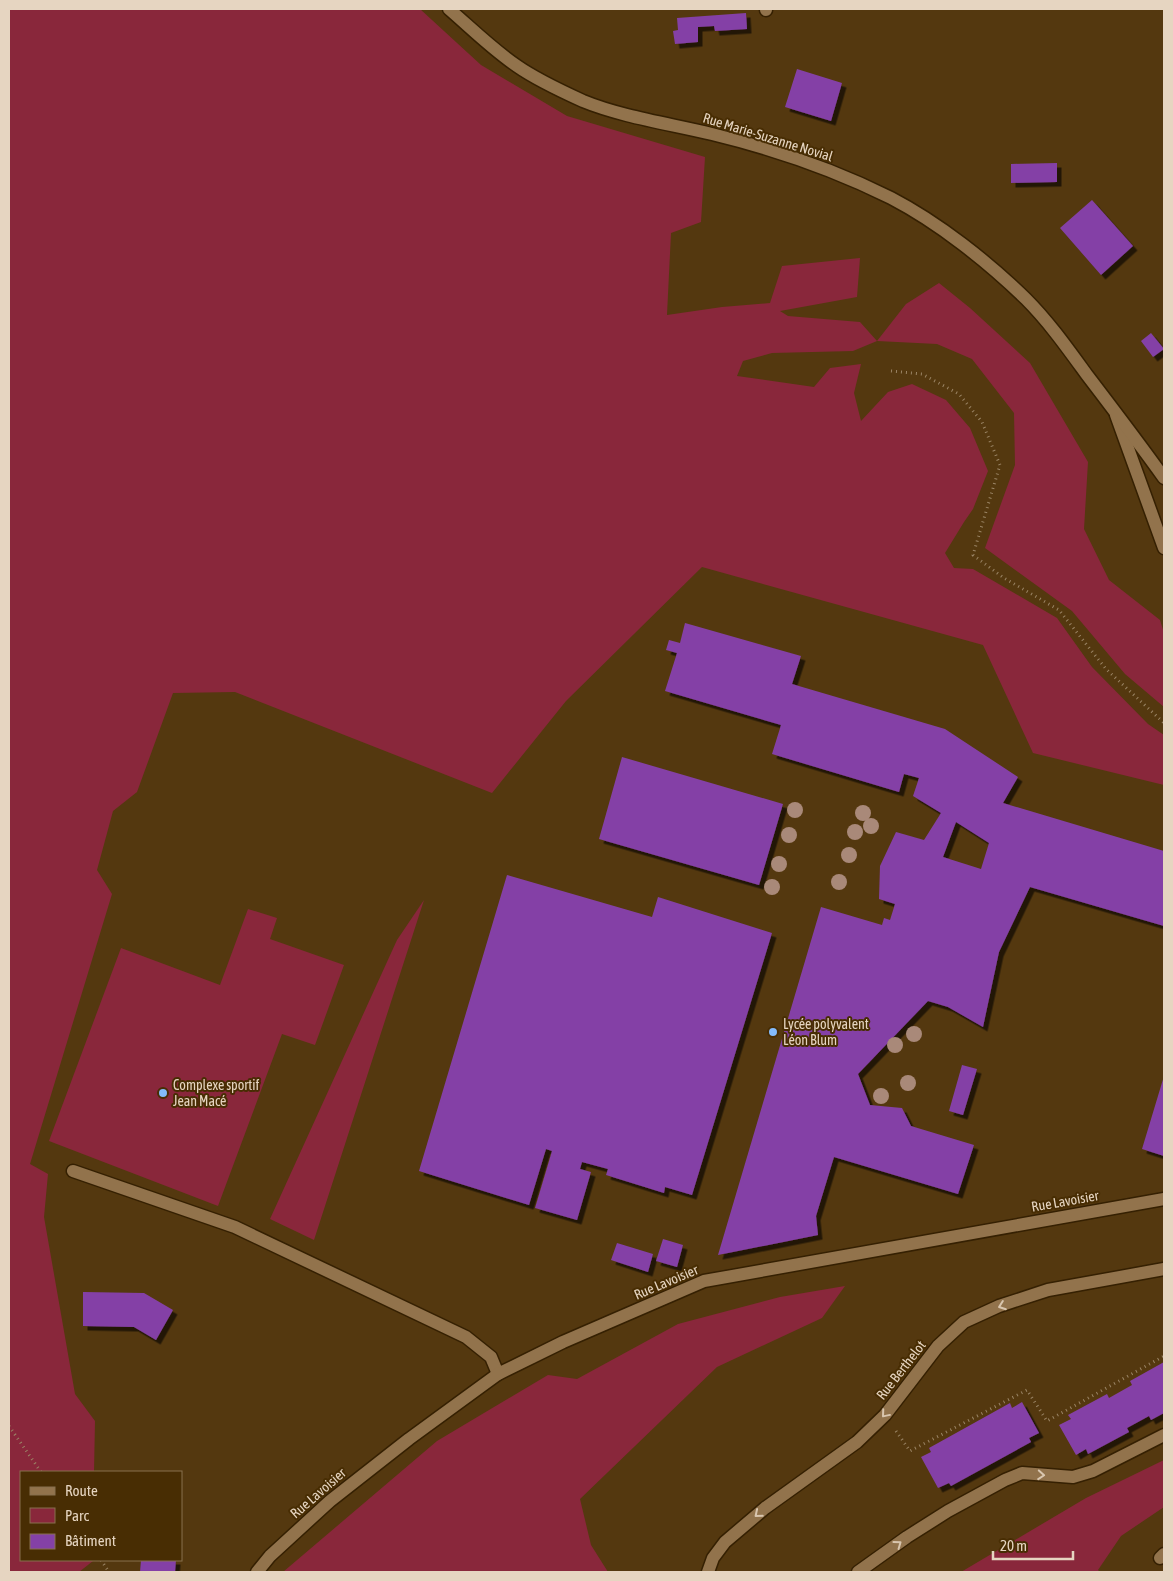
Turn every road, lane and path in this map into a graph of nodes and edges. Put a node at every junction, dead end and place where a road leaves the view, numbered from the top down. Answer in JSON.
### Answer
{"nodes":[{"id":1,"x":449,"y":9,"type":"edge"},
{"id":2,"x":891,"y":371,"type":"dead end"},
{"id":3,"x":1114,"y":410,"type":"junction"},
{"id":4,"x":1164,"y":478,"type":"edge"},
{"id":5,"x":1164,"y":548,"type":"edge"},
{"id":6,"x":1164,"y":723,"type":"edge"},
{"id":7,"x":73,"y":1171,"type":"dead end"},
{"id":8,"x":1164,"y":1199,"type":"edge"},
{"id":9,"x":1164,"y":1269,"type":"edge"},
{"id":10,"x":1164,"y":1356,"type":"edge"},
{"id":11,"x":498,"y":1374,"type":"junction"},
{"id":12,"x":885,"y":1415,"type":"junction"},
{"id":13,"x":9,"y":1426,"type":"edge"},
{"id":14,"x":1164,"y":1435,"type":"edge"},
{"id":15,"x":40,"y":1471,"type":"edge"},
{"id":16,"x":102,"y":1561,"type":"edge"},
{"id":17,"x":109,"y":1572,"type":"edge"},
{"id":18,"x":256,"y":1572,"type":"edge"},
{"id":19,"x":708,"y":1572,"type":"edge"},
{"id":20,"x":858,"y":1572,"type":"edge"}],
"edges":[{"from":1,"to":3,"type":"street","name":"Rue Marie-Suzanne Novial"},
{"from":2,"to":6,"type":"path"},
{"from":3,"to":4,"type":"street","name":"Rue Marie-Suzanne Novial"},
{"from":3,"to":5,"type":"street"},
{"from":7,"to":11,"type":"street"},
{"from":8,"to":11,"type":"street","name":"Rue Lavoisier"},
{"from":9,"to":12,"type":"street","name":"Rue Berthelot","one_way":true},
{"from":10,"to":12,"type":"path"},
{"from":11,"to":18,"type":"street","name":"Rue Lavoisier"},
{"from":12,"to":19,"type":"street","name":"Rue Berthelot","one_way":true},
{"from":13,"to":15,"type":"path"},
{"from":20,"to":14,"type":"street","one_way":true},
{"from":16,"to":17,"type":"path"}]}
